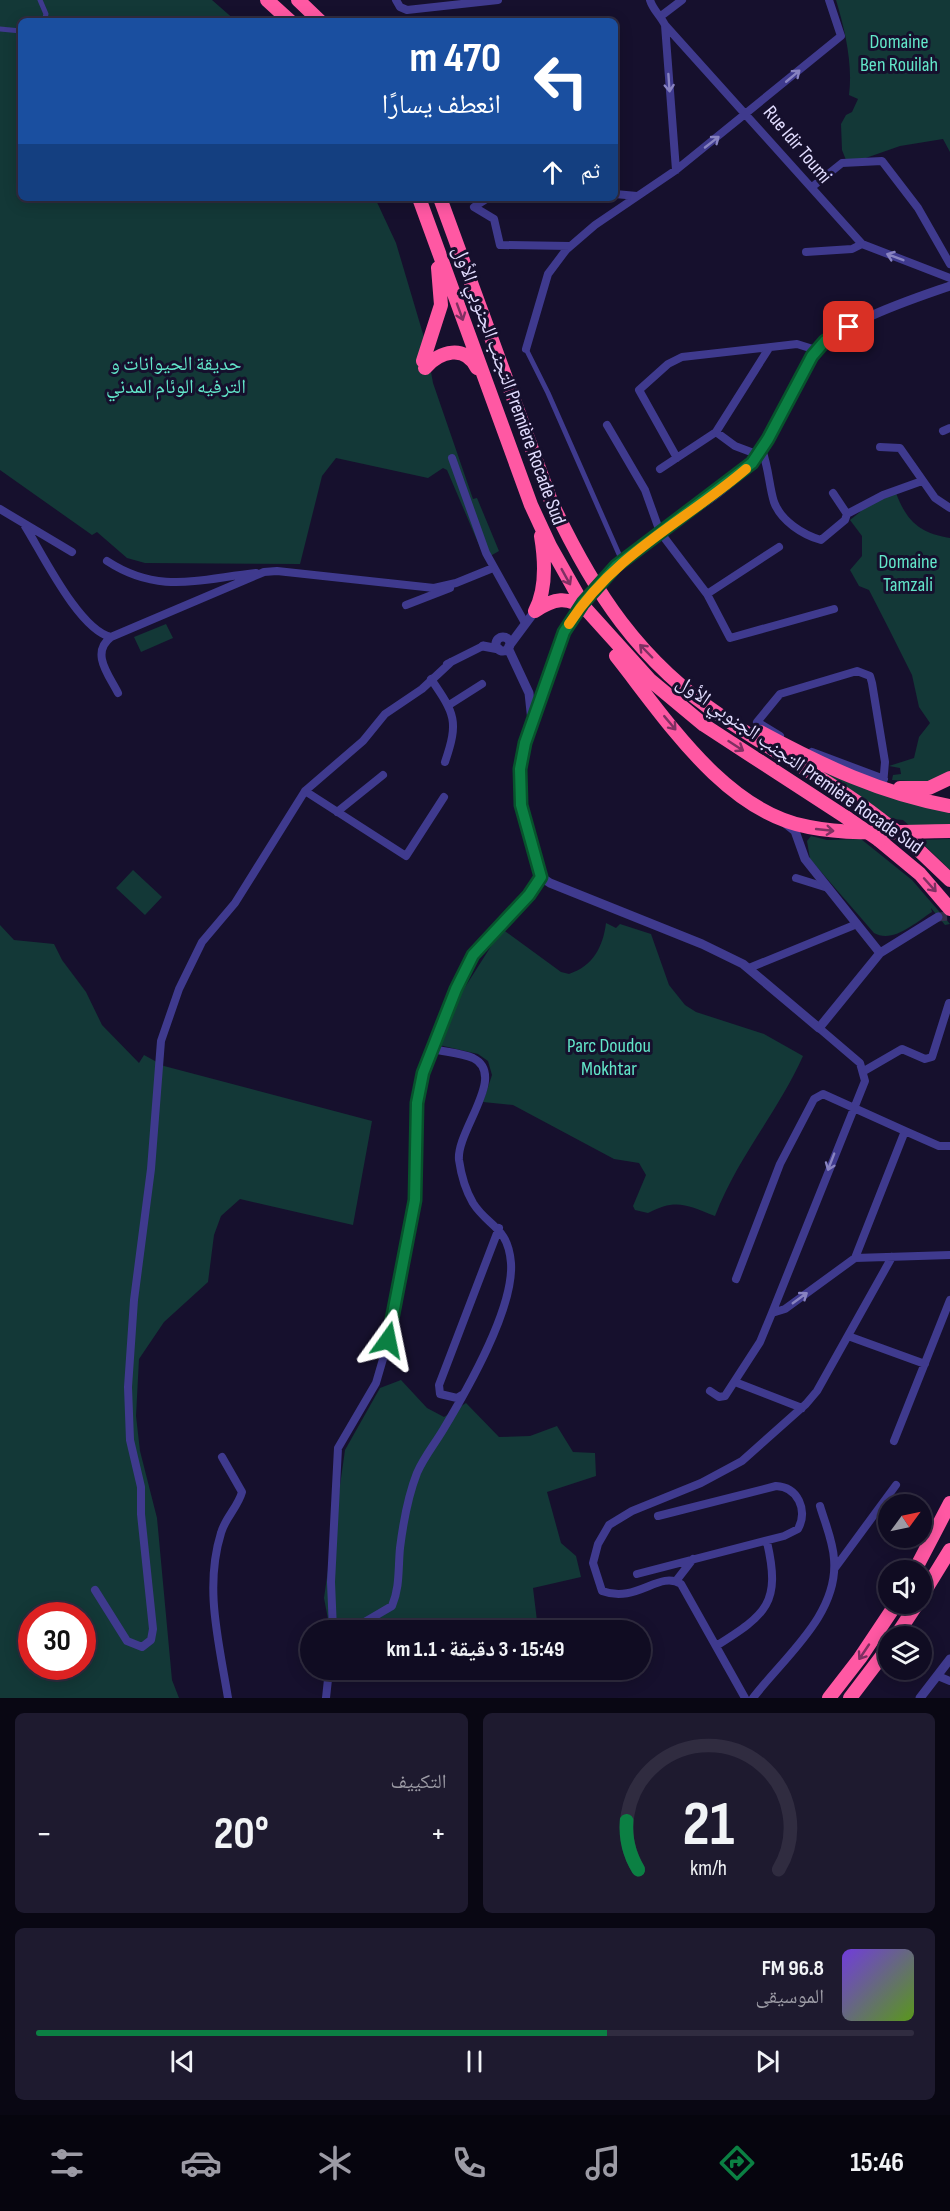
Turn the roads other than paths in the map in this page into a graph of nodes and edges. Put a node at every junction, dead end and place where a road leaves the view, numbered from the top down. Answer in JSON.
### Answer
{"nodes":[{"id":1,"x":40,"y":0,"type":"edge"},
{"id":2,"x":267,"y":0,"type":"edge"},
{"id":3,"x":298,"y":0,"type":"edge"},
{"id":4,"x":396,"y":0,"type":"edge"},
{"id":5,"x":498,"y":0,"type":"edge"},
{"id":6,"x":650,"y":0,"type":"edge"},
{"id":7,"x":682,"y":0,"type":"edge"},
{"id":8,"x":829,"y":0,"type":"edge"},
{"id":9,"x":661,"y":16,"type":"junction"},
{"id":10,"x":45,"y":18,"type":"edge"},
{"id":11,"x":287,"y":18,"type":"edge"},
{"id":12,"x":317,"y":18,"type":"edge"},
{"id":13,"x":665,"y":25,"type":"junction"},
{"id":14,"x":0,"y":29,"type":"edge"},
{"id":15,"x":18,"y":31,"type":"edge"},
{"id":16,"x":748,"y":114,"type":"junction"},
{"id":17,"x":676,"y":170,"type":"junction"},
{"id":18,"x":812,"y":187,"type":"junction"},
{"id":19,"x":618,"y":194,"type":"edge"},
{"id":20,"x":638,"y":196,"type":"junction"},
{"id":21,"x":420,"y":201,"type":"edge"},
{"id":22,"x":420,"y":201,"type":"edge"},
{"id":23,"x":441,"y":201,"type":"edge"},
{"id":24,"x":483,"y":201,"type":"edge"},
{"id":25,"x":862,"y":244,"type":"junction"},
{"id":26,"x":570,"y":246,"type":"junction"},
{"id":27,"x":806,"y":252,"type":"dead end"},
{"id":28,"x":950,"y":264,"type":"edge"},
{"id":29,"x":950,"y":278,"type":"edge"},
{"id":30,"x":950,"y":286,"type":"edge"},
{"id":31,"x":769,"y":348,"type":"junction"},
{"id":32,"x":526,"y":350,"type":"joint"},
{"id":33,"x":816,"y":350,"type":"junction"},
{"id":34,"x":489,"y":392,"type":"junction"},
{"id":35,"x":607,"y":426,"type":"dead end"},
{"id":36,"x":716,"y":432,"type":"junction"},
{"id":37,"x":880,"y":447,"type":"dead end"},
{"id":38,"x":760,"y":453,"type":"junction"},
{"id":39,"x":452,"y":458,"type":"dead end"},
{"id":40,"x":677,"y":458,"type":"junction"},
{"id":41,"x":660,"y":469,"type":"dead end"},
{"id":42,"x":922,"y":481,"type":"junction"},
{"id":43,"x":833,"y":493,"type":"dead end"},
{"id":44,"x":532,"y":506,"type":"junction"},
{"id":45,"x":950,"y":508,"type":"edge"},
{"id":46,"x":0,"y":509,"type":"edge"},
{"id":47,"x":847,"y":514,"type":"junction"},
{"id":48,"x":25,"y":526,"type":"junction"},
{"id":49,"x":660,"y":532,"type":"junction"},
{"id":50,"x":779,"y":548,"type":"dead end"},
{"id":51,"x":72,"y":552,"type":"dead end"},
{"id":52,"x":107,"y":561,"type":"dead end"},
{"id":53,"x":619,"y":564,"type":"junction"},
{"id":54,"x":494,"y":568,"type":"junction"},
{"id":55,"x":264,"y":572,"type":"junction"},
{"id":56,"x":456,"y":583,"type":"junction"},
{"id":57,"x":707,"y":594,"type":"junction"},
{"id":58,"x":406,"y":605,"type":"dead end"},
{"id":59,"x":585,"y":608,"type":"junction"},
{"id":60,"x":834,"y":609,"type":"dead end"},
{"id":61,"x":535,"y":611,"type":"junction"},
{"id":62,"x":522,"y":627,"type":"junction"},
{"id":63,"x":111,"y":637,"type":"junction"},
{"id":64,"x":483,"y":646,"type":"joint"},
{"id":65,"x":503,"y":646,"type":"junction"},
{"id":66,"x":552,"y":664,"type":"junction"},
{"id":67,"x":669,"y":674,"type":"junction"},
{"id":68,"x":428,"y":677,"type":"junction"},
{"id":69,"x":482,"y":684,"type":"dead end"},
{"id":70,"x":118,"y":693,"type":"dead end"},
{"id":71,"x":529,"y":693,"type":"junction"},
{"id":72,"x":450,"y":705,"type":"junction"},
{"id":73,"x":532,"y":723,"type":"junction"},
{"id":74,"x":445,"y":762,"type":"dead end"},
{"id":75,"x":837,"y":771,"type":"junction"},
{"id":76,"x":383,"y":775,"type":"dead end"},
{"id":77,"x":950,"y":778,"type":"edge"},
{"id":78,"x":883,"y":782,"type":"junction"},
{"id":79,"x":305,"y":791,"type":"junction"},
{"id":80,"x":444,"y":797,"type":"dead end"},
{"id":81,"x":950,"y":806,"type":"edge"},
{"id":82,"x":337,"y":812,"type":"junction"},
{"id":83,"x":772,"y":816,"type":"junction"},
{"id":84,"x":950,"y":831,"type":"edge"},
{"id":85,"x":541,"y":877,"type":"junction"},
{"id":86,"x":796,"y":878,"type":"dead end"},
{"id":87,"x":950,"y":880,"type":"edge"},
{"id":88,"x":828,"y":888,"type":"junction"},
{"id":89,"x":949,"y":907,"type":"edge"},
{"id":90,"x":938,"y":917,"type":"tunnel mouth"},
{"id":91,"x":857,"y":924,"type":"junction"},
{"id":92,"x":880,"y":952,"type":"junction"},
{"id":93,"x":749,"y":968,"type":"junction"},
{"id":94,"x":949,"y":1003,"type":"edge"},
{"id":95,"x":819,"y":1028,"type":"junction"},
{"id":96,"x":433,"y":1049,"type":"junction"},
{"id":97,"x":864,"y":1071,"type":"junction"},
{"id":98,"x":854,"y":1108,"type":"junction"},
{"id":99,"x":905,"y":1131,"type":"junction"},
{"id":100,"x":950,"y":1146,"type":"edge"},
{"id":101,"x":500,"y":1228,"type":"junction"},
{"id":102,"x":950,"y":1255,"type":"edge"},
{"id":103,"x":892,"y":1257,"type":"junction"},
{"id":104,"x":855,"y":1258,"type":"junction"},
{"id":105,"x":736,"y":1279,"type":"dead end"},
{"id":106,"x":950,"y":1300,"type":"edge"},
{"id":107,"x":772,"y":1313,"type":"junction"},
{"id":108,"x":848,"y":1336,"type":"junction"},
{"id":109,"x":925,"y":1364,"type":"junction"},
{"id":110,"x":735,"y":1382,"type":"junction"},
{"id":111,"x":710,"y":1390,"type":"dead end"},
{"id":112,"x":463,"y":1394,"type":"junction"},
{"id":113,"x":802,"y":1408,"type":"junction"},
{"id":114,"x":894,"y":1441,"type":"dead end"},
{"id":115,"x":222,"y":1457,"type":"dead end"},
{"id":116,"x":896,"y":1485,"type":"dead end"},
{"id":117,"x":950,"y":1503,"type":"edge"},
{"id":118,"x":820,"y":1506,"type":"dead end"},
{"id":119,"x":658,"y":1516,"type":"dead end"},
{"id":120,"x":767,"y":1542,"type":"junction"},
{"id":121,"x":950,"y":1550,"type":"edge"},
{"id":122,"x":693,"y":1559,"type":"junction"},
{"id":123,"x":920,"y":1560,"type":"edge"},
{"id":124,"x":835,"y":1568,"type":"junction"},
{"id":125,"x":638,"y":1574,"type":"dead end"},
{"id":126,"x":932,"y":1579,"type":"edge"},
{"id":127,"x":676,"y":1581,"type":"junction"},
{"id":128,"x":95,"y":1590,"type":"dead end"},
{"id":129,"x":889,"y":1614,"type":"edge"},
{"id":130,"x":333,"y":1620,"type":"edge"},
{"id":131,"x":368,"y":1620,"type":"edge"},
{"id":132,"x":716,"y":1646,"type":"junction"},
{"id":133,"x":950,"y":1659,"type":"edge"},
{"id":134,"x":878,"y":1661,"type":"edge"},
{"id":135,"x":938,"y":1676,"type":"junction"},
{"id":136,"x":328,"y":1680,"type":"edge"},
{"id":137,"x":949,"y":1680,"type":"edge"},
{"id":138,"x":228,"y":1698,"type":"edge"},
{"id":139,"x":326,"y":1698,"type":"edge"},
{"id":140,"x":745,"y":1698,"type":"edge"},
{"id":141,"x":753,"y":1698,"type":"edge"},
{"id":142,"x":829,"y":1698,"type":"edge"},
{"id":143,"x":850,"y":1698,"type":"edge"},
{"id":144,"x":920,"y":1698,"type":"edge"}],
"edges":[{"from":1,"to":10,"type":"street"},
{"from":2,"to":11,"type":"highway"},
{"from":3,"to":12,"type":"highway"},
{"from":4,"to":5,"type":"street"},
{"from":6,"to":9,"type":"street"},
{"from":7,"to":9,"type":"street"},
{"from":16,"to":8,"type":"street","name":"Rue Idir Toumi","one_way":true},
{"from":9,"to":13,"type":"street"},
{"from":13,"to":16,"type":"street"},
{"from":13,"to":17,"type":"street","one_way":true},
{"from":14,"to":15,"type":"street"},
{"from":17,"to":16,"type":"street","one_way":true},
{"from":16,"to":18,"type":"street","name":"Rue Idir Toumi"},
{"from":17,"to":20,"type":"street"},
{"from":18,"to":25,"type":"street","name":"Rue Idir Toumi"},
{"from":18,"to":28,"type":"street"},
{"from":19,"to":20,"type":"street"},
{"from":20,"to":26,"type":"street"},
{"from":21,"to":34,"type":"highway"},
{"from":22,"to":34,"type":"highway","name":"التجنب الجنوبي الأول Première Rocade Sud","one_way":true},
{"from":67,"to":23,"type":"highway","name":"التجنب الجنوبي الأول Première Rocade Sud","one_way":true},
{"from":24,"to":26,"type":"street"},
{"from":25,"to":27,"type":"street"},
{"from":29,"to":25,"type":"street","name":"Rue Idir Toumi","one_way":true},
{"from":26,"to":32,"type":"street"},
{"from":30,"to":33,"type":"street"},
{"from":31,"to":33,"type":"street"},
{"from":31,"to":36,"type":"street"},
{"from":31,"to":40,"type":"street"},
{"from":32,"to":53,"type":"street"},
{"from":33,"to":38,"type":"street"},
{"from":34,"to":44,"type":"highway","name":"التجنب الجنوبي الأول Première Rocade Sud"},
{"from":35,"to":49,"type":"street"},
{"from":36,"to":38,"type":"street"},
{"from":36,"to":40,"type":"street"},
{"from":37,"to":42,"type":"street"},
{"from":38,"to":47,"type":"street"},
{"from":38,"to":49,"type":"street"},
{"from":39,"to":54,"type":"street"},
{"from":40,"to":41,"type":"street"},
{"from":42,"to":45,"type":"street"},
{"from":42,"to":47,"type":"street"},
{"from":43,"to":47,"type":"street"},
{"from":44,"to":59,"type":"highway","name":"التجنب الجنوبي الأول Première Rocade Sud","one_way":true},
{"from":44,"to":61,"type":"highway"},
{"from":46,"to":48,"type":"street"},
{"from":48,"to":51,"type":"street"},
{"from":48,"to":63,"type":"street"},
{"from":49,"to":53,"type":"street"},
{"from":49,"to":57,"type":"street"},
{"from":50,"to":57,"type":"street"},
{"from":52,"to":55,"type":"street"},
{"from":53,"to":66,"type":"street","bridge":true},
{"from":54,"to":56,"type":"street"},
{"from":54,"to":62,"type":"street"},
{"from":55,"to":56,"type":"street"},
{"from":55,"to":63,"type":"street"},
{"from":56,"to":58,"type":"street"},
{"from":57,"to":60,"type":"street"},
{"from":59,"to":61,"type":"highway"},
{"from":59,"to":83,"type":"highway","one_way":true},
{"from":59,"to":89,"type":"highway","name":"التجنب الجنوبي الأول Première Rocade Sud","one_way":true,"bridge":true},
{"from":61,"to":62,"type":"street"},
{"from":62,"to":65,"type":"street"},
{"from":63,"to":70,"type":"street"},
{"from":64,"to":65,"type":"street"},
{"from":64,"to":68,"type":"street"},
{"from":65,"to":71,"type":"street"},
{"from":66,"to":71,"type":"street"},
{"from":66,"to":73,"type":"street"},
{"from":67,"to":75,"type":"highway"},
{"from":67,"to":87,"type":"highway","name":"التجنب الجنوبي الأول Première Rocade Sud","bridge":true},
{"from":68,"to":72,"type":"street"},
{"from":68,"to":79,"type":"street"},
{"from":69,"to":72,"type":"street"},
{"from":71,"to":73,"type":"street"},
{"from":72,"to":74,"type":"street"},
{"from":73,"to":85,"type":"street"},
{"from":75,"to":78,"type":"highway"},
{"from":75,"to":81,"type":"highway"},
{"from":76,"to":82,"type":"street"},
{"from":77,"to":78,"type":"highway"},
{"from":78,"to":78,"type":"street"},
{"from":79,"to":82,"type":"street"},
{"from":79,"to":128,"type":"street"},
{"from":80,"to":82,"type":"street"},
{"from":83,"to":84,"type":"highway","one_way":true},
{"from":83,"to":88,"type":"street"},
{"from":85,"to":93,"type":"street"},
{"from":85,"to":96,"type":"street"},
{"from":86,"to":88,"type":"street"},
{"from":88,"to":91,"type":"street"},
{"from":90,"to":92,"type":"street"},
{"from":91,"to":92,"type":"street"},
{"from":91,"to":93,"type":"street"},
{"from":92,"to":95,"type":"street"},
{"from":93,"to":95,"type":"street"},
{"from":94,"to":97,"type":"street"},
{"from":95,"to":97,"type":"street"},
{"from":96,"to":101,"type":"street"},
{"from":96,"to":130,"type":"street"},
{"from":97,"to":98,"type":"street"},
{"from":98,"to":99,"type":"street"},
{"from":98,"to":105,"type":"street"},
{"from":98,"to":107,"type":"street","one_way":true},
{"from":99,"to":100,"type":"street"},
{"from":99,"to":104,"type":"street"},
{"from":101,"to":112,"type":"street"},
{"from":101,"to":112,"type":"street"},
{"from":102,"to":103,"type":"street"},
{"from":103,"to":104,"type":"street"},
{"from":103,"to":108,"type":"street"},
{"from":107,"to":104,"type":"street","one_way":true},
{"from":106,"to":109,"type":"street"},
{"from":107,"to":110,"type":"street"},
{"from":108,"to":109,"type":"street"},
{"from":108,"to":113,"type":"street"},
{"from":109,"to":114,"type":"street"},
{"from":110,"to":111,"type":"street"},
{"from":110,"to":113,"type":"street"},
{"from":112,"to":131,"type":"street"},
{"from":113,"to":127,"type":"street"},
{"from":115,"to":138,"type":"street"},
{"from":116,"to":124,"type":"street"},
{"from":117,"to":123,"type":"highway"},
{"from":118,"to":124,"type":"street"},
{"from":119,"to":120,"type":"street"},
{"from":120,"to":122,"type":"street"},
{"from":120,"to":132,"type":"street"},
{"from":121,"to":126,"type":"highway"},
{"from":122,"to":125,"type":"street"},
{"from":122,"to":127,"type":"street"},
{"from":124,"to":141,"type":"street"},
{"from":127,"to":132,"type":"street"},
{"from":129,"to":142,"type":"highway","one_way":true},
{"from":132,"to":140,"type":"street"},
{"from":133,"to":135,"type":"street"},
{"from":134,"to":143,"type":"highway"},
{"from":135,"to":137,"type":"street"},
{"from":135,"to":144,"type":"street"},
{"from":136,"to":139,"type":"street"}]}
